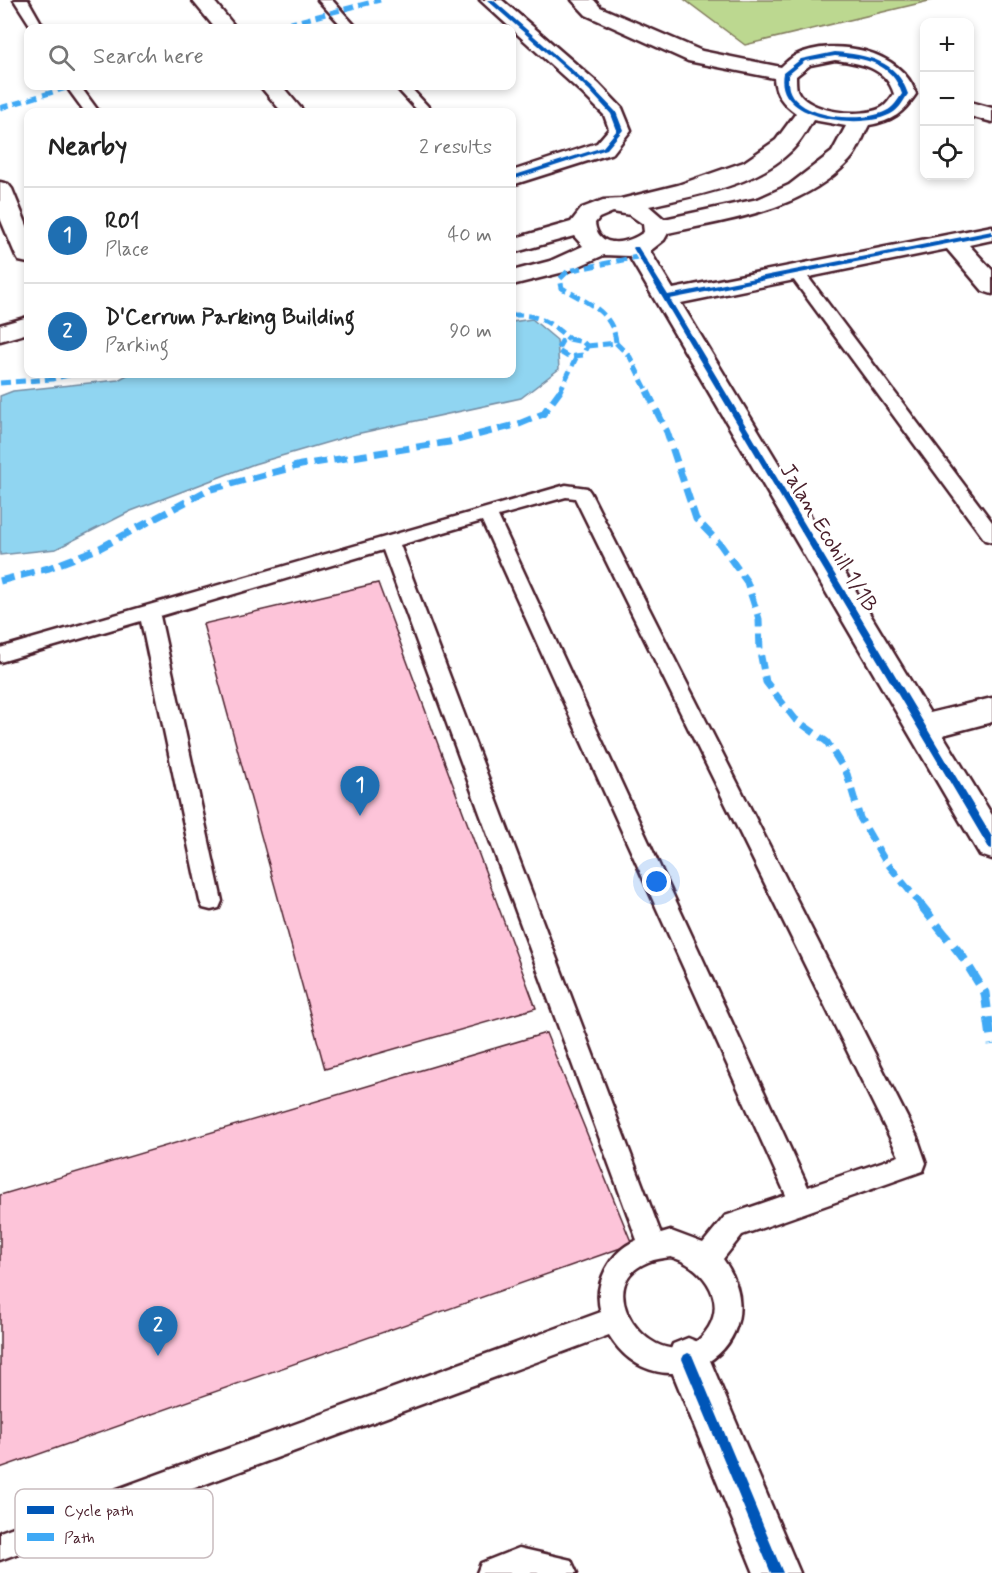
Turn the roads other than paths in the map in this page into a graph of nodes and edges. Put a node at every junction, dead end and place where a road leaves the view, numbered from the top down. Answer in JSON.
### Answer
{"nodes":[{"id":1,"x":21,"y":0,"type":"edge"},
{"id":2,"x":202,"y":0,"type":"edge"},
{"id":3,"x":325,"y":0,"type":"edge"},
{"id":4,"x":490,"y":0,"type":"edge"},
{"id":5,"x":582,"y":0,"type":"edge"},
{"id":6,"x":36,"y":24,"type":"edge"},
{"id":7,"x":223,"y":24,"type":"edge"},
{"id":8,"x":347,"y":24,"type":"edge"},
{"id":9,"x":785,"y":74,"type":"junction"},
{"id":10,"x":76,"y":90,"type":"edge"},
{"id":11,"x":274,"y":90,"type":"edge"},
{"id":12,"x":406,"y":90,"type":"edge"},
{"id":13,"x":915,"y":96,"type":"edge"},
{"id":14,"x":89,"y":108,"type":"edge"},
{"id":15,"x":290,"y":108,"type":"edge"},
{"id":16,"x":422,"y":108,"type":"edge"},
{"id":17,"x":808,"y":111,"type":"junction"},
{"id":18,"x":974,"y":111,"type":"edge"},
{"id":19,"x":992,"y":115,"type":"edge"},
{"id":20,"x":861,"y":119,"type":"junction"},
{"id":21,"x":516,"y":177,"type":"edge"},
{"id":22,"x":0,"y":189,"type":"edge"},
{"id":23,"x":624,"y":205,"type":"junction"},
{"id":24,"x":580,"y":227,"type":"junction"},
{"id":25,"x":657,"y":228,"type":"junction"},
{"id":26,"x":992,"y":233,"type":"edge"},
{"id":27,"x":953,"y":241,"type":"junction"},
{"id":28,"x":516,"y":245,"type":"edge"},
{"id":29,"x":24,"y":246,"type":"edge"},
{"id":30,"x":601,"y":247,"type":"junction"},
{"id":31,"x":636,"y":248,"type":"junction"},
{"id":32,"x":796,"y":272,"type":"junction"},
{"id":33,"x":516,"y":277,"type":"edge"},
{"id":34,"x":992,"y":286,"type":"edge"},
{"id":35,"x":665,"y":298,"type":"junction"},
{"id":36,"x":24,"y":327,"type":"edge"},
{"id":37,"x":0,"y":333,"type":"edge"},
{"id":38,"x":487,"y":513,"type":"junction"},
{"id":39,"x":992,"y":535,"type":"edge"},
{"id":40,"x":389,"y":542,"type":"junction"},
{"id":41,"x":149,"y":611,"type":"junction"},
{"id":42,"x":0,"y":655,"type":"edge"},
{"id":43,"x":992,"y":710,"type":"edge"},
{"id":44,"x":922,"y":728,"type":"junction"},
{"id":45,"x":992,"y":845,"type":"edge"},
{"id":46,"x":211,"y":901,"type":"dead end"},
{"id":47,"x":802,"y":1203,"type":"junction"},
{"id":48,"x":652,"y":1245,"type":"junction"},
{"id":49,"x":706,"y":1260,"type":"junction"},
{"id":50,"x":615,"y":1320,"type":"junction"},
{"id":51,"x":688,"y":1359,"type":"junction"},
{"id":52,"x":155,"y":1489,"type":"edge"},
{"id":53,"x":15,"y":1540,"type":"edge"},
{"id":54,"x":0,"y":1546,"type":"edge"},
{"id":55,"x":490,"y":1573,"type":"edge"},
{"id":56,"x":563,"y":1573,"type":"edge"},
{"id":57,"x":777,"y":1573,"type":"edge"}],
"edges":[{"from":1,"to":6,"type":"lane"},
{"from":2,"to":7,"type":"street"},
{"from":3,"to":8,"type":"lane"},
{"from":4,"to":21,"type":"street"},
{"from":5,"to":9,"type":"street"},
{"from":9,"to":13,"type":"street"},
{"from":9,"to":17,"type":"street"},
{"from":10,"to":14,"type":"lane"},
{"from":11,"to":15,"type":"street"},
{"from":12,"to":16,"type":"lane"},
{"from":13,"to":20,"type":"street"},
{"from":17,"to":20,"type":"street"},
{"from":17,"to":23,"type":"street"},
{"from":18,"to":19,"type":"street"},
{"from":20,"to":25,"type":"street"},
{"from":22,"to":29,"type":"street"},
{"from":23,"to":24,"type":"street"},
{"from":23,"to":25,"type":"street"},
{"from":24,"to":28,"type":"street"},
{"from":24,"to":30,"type":"street"},
{"from":25,"to":31,"type":"street"},
{"from":26,"to":27,"type":"street"},
{"from":27,"to":32,"type":"street"},
{"from":27,"to":34,"type":"street"},
{"from":30,"to":31,"type":"street"},
{"from":30,"to":33,"type":"street"},
{"from":31,"to":35,"type":"street","name":"Jalan Ecohill 1/1B"},
{"from":32,"to":35,"type":"street"},
{"from":32,"to":39,"type":"lane"},
{"from":35,"to":44,"type":"street","name":"Jalan Ecohill 1/1B"},
{"from":36,"to":37,"type":"street"},
{"from":38,"to":40,"type":"lane"},
{"from":38,"to":47,"type":"lane"},
{"from":38,"to":47,"type":"lane"},
{"from":40,"to":41,"type":"lane"},
{"from":40,"to":48,"type":"lane"},
{"from":41,"to":42,"type":"lane"},
{"from":41,"to":46,"type":"lane"},
{"from":43,"to":44,"type":"street"},
{"from":44,"to":45,"type":"street","name":"Jalan Ecohill 1/1B"},
{"from":47,"to":49,"type":"lane"},
{"from":48,"to":49,"type":"lane"},
{"from":48,"to":50,"type":"lane"},
{"from":49,"to":51,"type":"lane"},
{"from":50,"to":51,"type":"lane"},
{"from":50,"to":52,"type":"lane"},
{"from":51,"to":57,"type":"street"},
{"from":53,"to":54,"type":"lane"},
{"from":55,"to":56,"type":"lane"}]}
